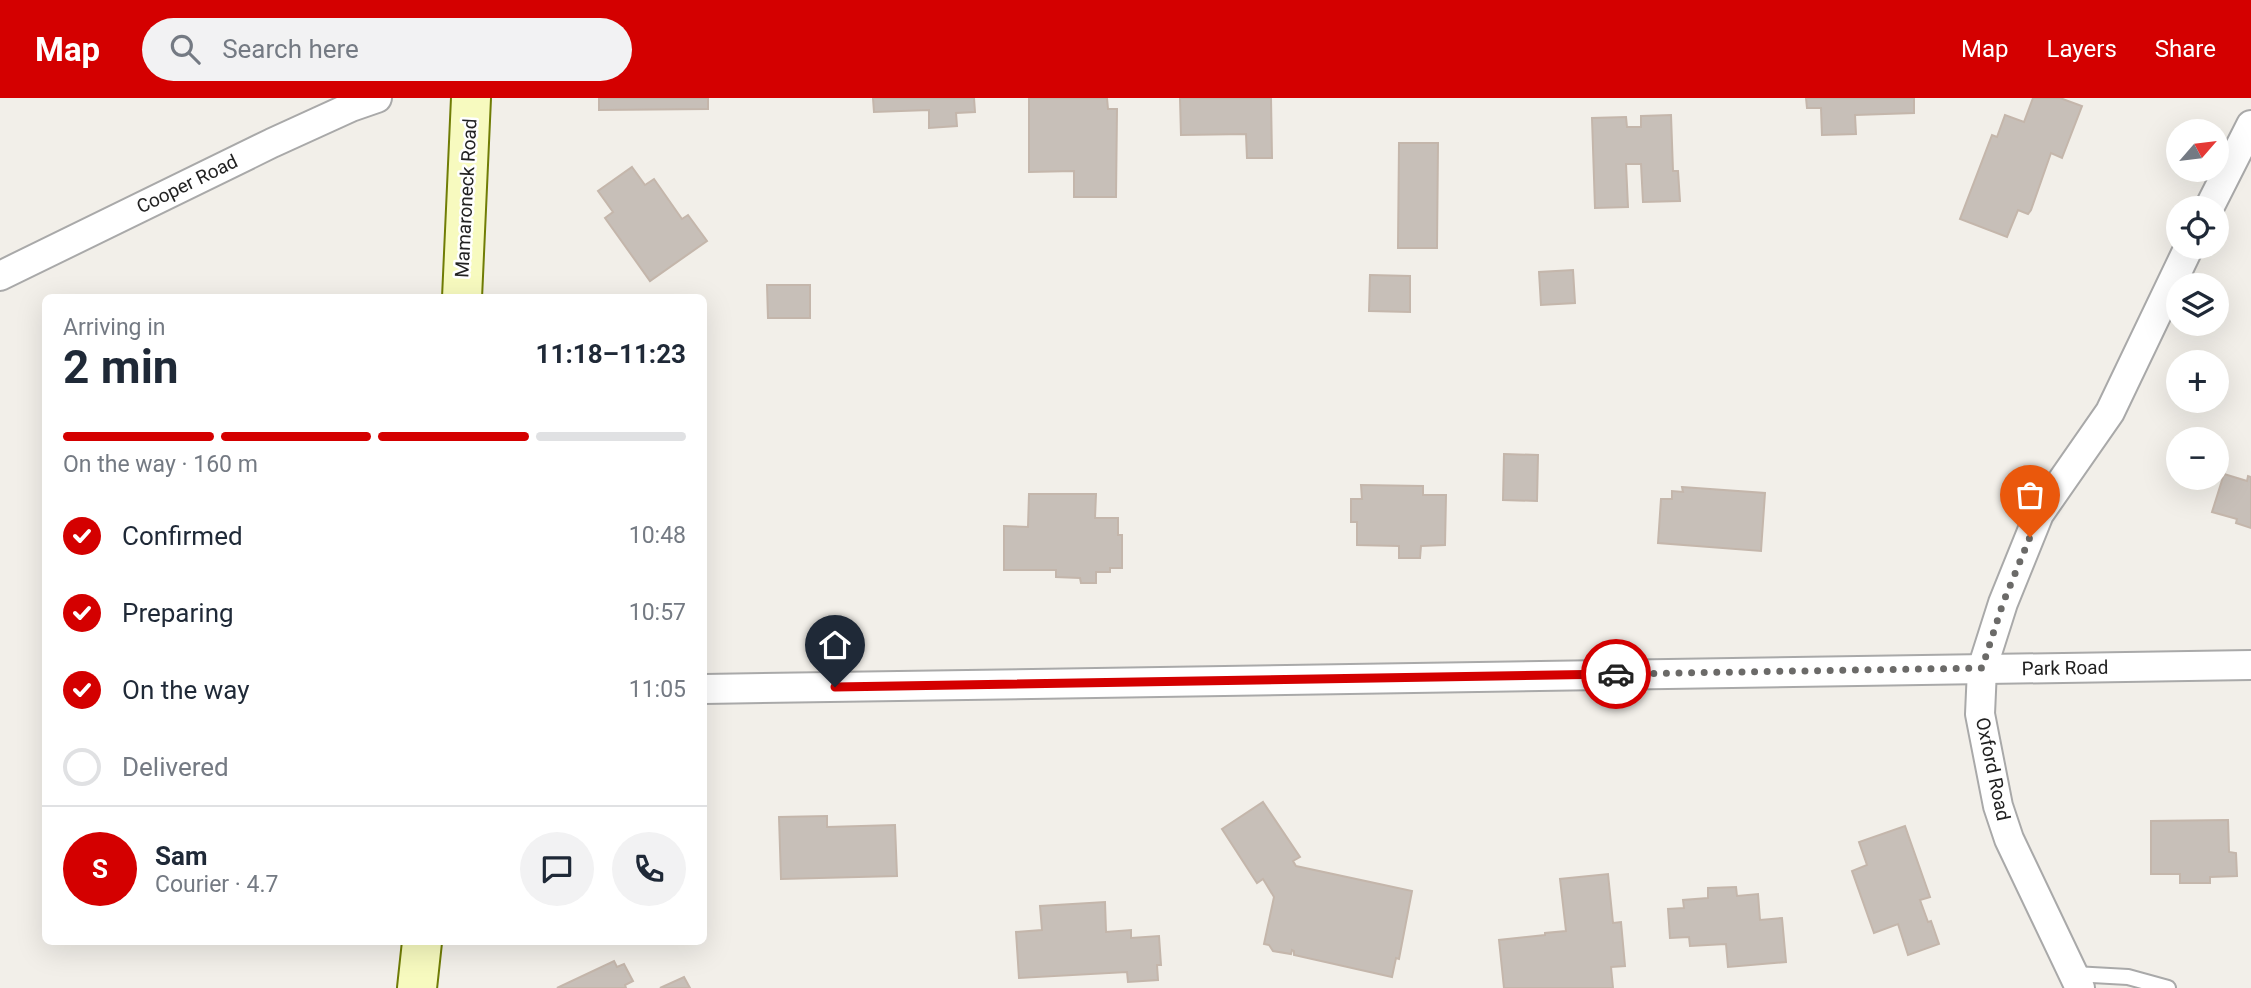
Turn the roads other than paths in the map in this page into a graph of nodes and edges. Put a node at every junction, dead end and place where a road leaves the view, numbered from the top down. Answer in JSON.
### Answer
{"nodes":[{"id":1,"x":377,"y":98,"type":"edge"},
{"id":2,"x":471,"y":98,"type":"edge"},
{"id":3,"x":2251,"y":125,"type":"edge"},
{"id":4,"x":2214,"y":196,"type":"edge"},
{"id":5,"x":2183,"y":259,"type":"edge"},
{"id":6,"x":0,"y":276,"type":"edge"},
{"id":7,"x":462,"y":294,"type":"edge"},
{"id":8,"x":2251,"y":665,"type":"edge"},
{"id":9,"x":1982,"y":668,"type":"junction"},
{"id":10,"x":707,"y":689,"type":"edge"},
{"id":11,"x":422,"y":945,"type":"edge"},
{"id":12,"x":2077,"y":981,"type":"edge"},
{"id":13,"x":418,"y":988,"type":"edge"},
{"id":14,"x":2168,"y":988,"type":"edge"}],
"edges":[{"from":1,"to":6,"type":"street","name":"Cooper Road"},
{"from":2,"to":7,"type":"street","name":"Mamaroneck Road"},
{"from":3,"to":4,"type":"street"},
{"from":5,"to":9,"type":"street","name":"Oxford Road"},
{"from":8,"to":9,"type":"street","name":"Park Road"},
{"from":9,"to":10,"type":"street","name":"Park Road"},
{"from":9,"to":12,"type":"street","name":"Oxford Road"},
{"from":11,"to":13,"type":"street"},
{"from":12,"to":14,"type":"lane"}]}
